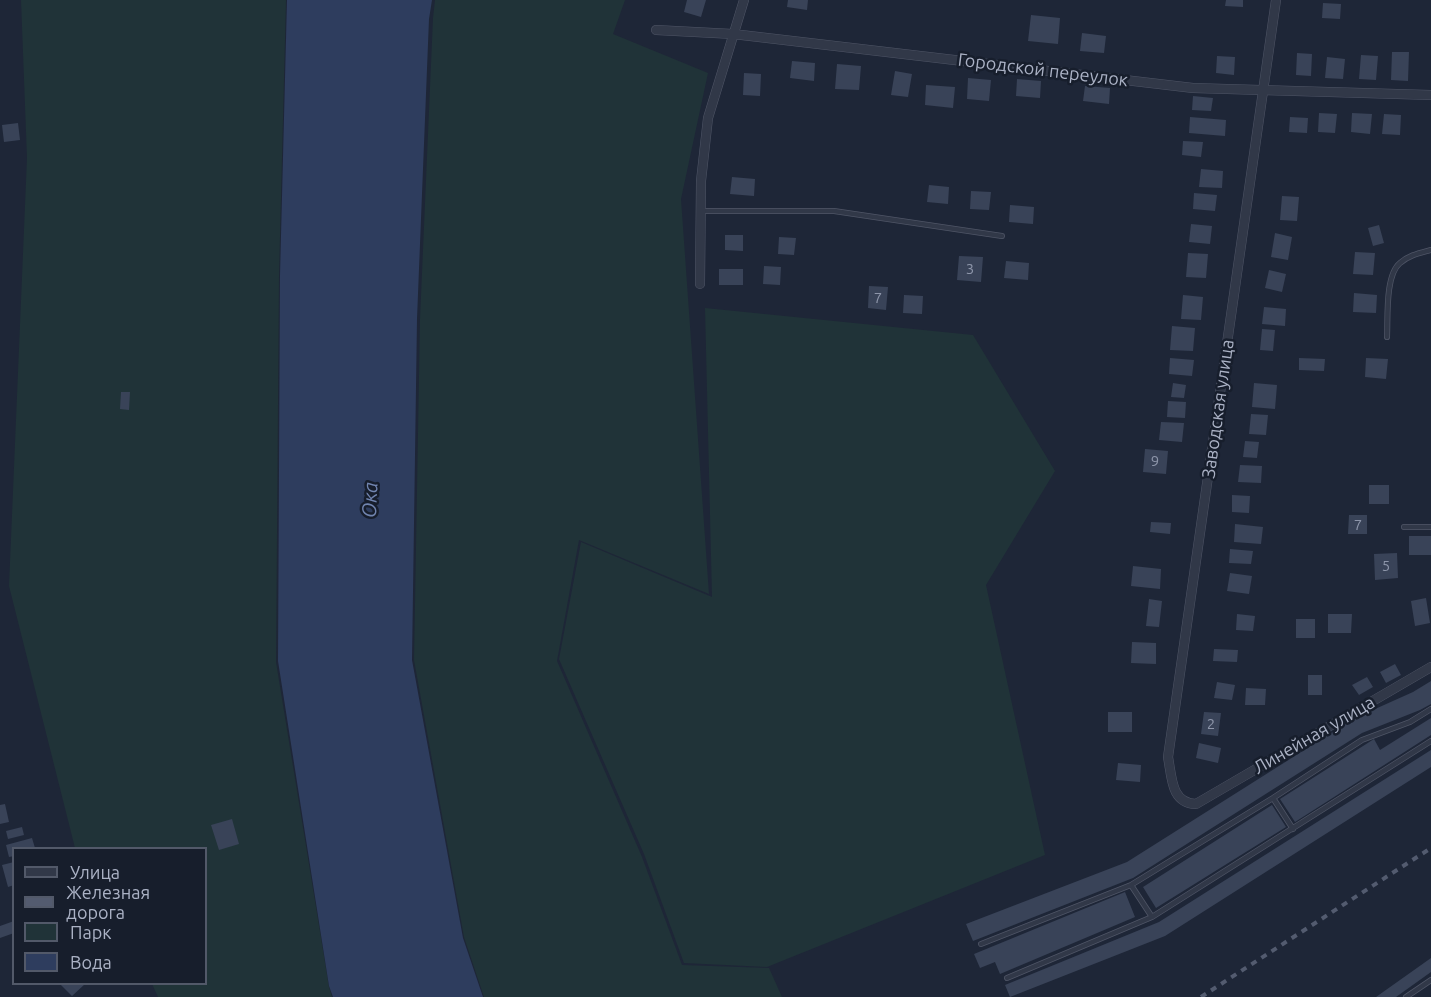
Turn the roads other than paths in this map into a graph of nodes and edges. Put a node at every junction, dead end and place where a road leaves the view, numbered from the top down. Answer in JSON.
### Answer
{"nodes":[{"id":1,"x":744,"y":0,"type":"edge"},
{"id":2,"x":1276,"y":0,"type":"edge"},
{"id":3,"x":656,"y":30,"type":"dead end"},
{"id":4,"x":733,"y":34,"type":"junction"},
{"id":5,"x":1264,"y":90,"type":"junction"},
{"id":6,"x":1431,"y":95,"type":"edge"},
{"id":7,"x":701,"y":211,"type":"junction"},
{"id":8,"x":1002,"y":237,"type":"dead end"},
{"id":9,"x":1431,"y":250,"type":"edge"},
{"id":10,"x":700,"y":284,"type":"dead end"},
{"id":11,"x":1387,"y":337,"type":"dead end"},
{"id":12,"x":1404,"y":527,"type":"dead end"},
{"id":13,"x":1431,"y":527,"type":"edge"},
{"id":14,"x":1431,"y":667,"type":"edge"},
{"id":15,"x":1431,"y":709,"type":"edge"},
{"id":16,"x":1431,"y":741,"type":"edge"},
{"id":17,"x":1273,"y":798,"type":"junction"},
{"id":18,"x":1196,"y":804,"type":"joint"},
{"id":19,"x":1293,"y":829,"type":"junction"},
{"id":20,"x":1131,"y":885,"type":"junction"},
{"id":21,"x":1152,"y":917,"type":"junction"},
{"id":22,"x":981,"y":944,"type":"dead end"},
{"id":23,"x":1006,"y":978,"type":"dead end"},
{"id":24,"x":1431,"y":980,"type":"edge"},
{"id":25,"x":1406,"y":997,"type":"edge"}],
"edges":[{"from":1,"to":4,"type":"street"},
{"from":2,"to":5,"type":"street","name":"Заводская улица"},
{"from":3,"to":4,"type":"street","name":"Городской переулок"},
{"from":4,"to":5,"type":"street","name":"Городской переулок"},
{"from":4,"to":7,"type":"street"},
{"from":5,"to":6,"type":"street","name":"Городской переулок"},
{"from":5,"to":18,"type":"street","name":"Заводская улица"},
{"from":7,"to":8,"type":"lane"},
{"from":7,"to":10,"type":"street"},
{"from":9,"to":11,"type":"lane"},
{"from":12,"to":13,"type":"lane"},
{"from":14,"to":18,"type":"street","name":"Линейная улица"},
{"from":15,"to":17,"type":"lane"},
{"from":16,"to":19,"type":"lane"},
{"from":17,"to":19,"type":"lane"},
{"from":17,"to":20,"type":"lane"},
{"from":19,"to":21,"type":"lane"},
{"from":20,"to":21,"type":"lane"},
{"from":20,"to":22,"type":"lane"},
{"from":21,"to":23,"type":"lane"},
{"from":24,"to":25,"type":"lane"}]}
